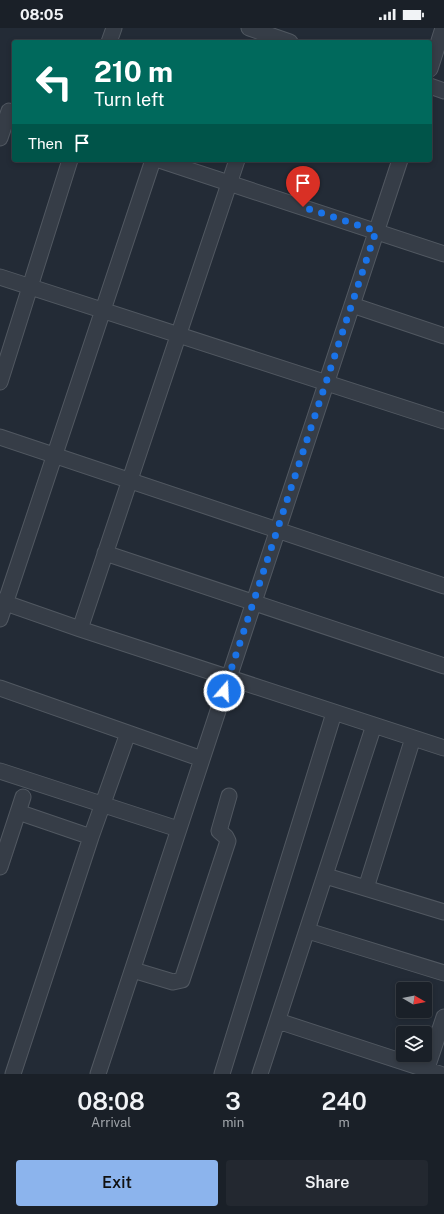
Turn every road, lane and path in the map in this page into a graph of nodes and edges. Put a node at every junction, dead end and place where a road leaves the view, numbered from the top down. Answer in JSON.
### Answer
{"nodes":[{"id":1,"x":114,"y":28,"type":"edge"},
{"id":2,"x":248,"y":28,"type":"edge"},
{"id":3,"x":444,"y":28,"type":"edge"},
{"id":4,"x":282,"y":38,"type":"edge"},
{"id":5,"x":110,"y":40,"type":"edge"},
{"id":6,"x":432,"y":63,"type":"edge"},
{"id":7,"x":432,"y":87,"type":"edge"},
{"id":8,"x":444,"y":91,"type":"edge"},
{"id":9,"x":8,"y":110,"type":"edge"},
{"id":10,"x":0,"y":138,"type":"edge"},
{"id":11,"x":69,"y":162,"type":"edge"},
{"id":12,"x":152,"y":162,"type":"edge"},
{"id":13,"x":165,"y":162,"type":"edge"},
{"id":14,"x":236,"y":162,"type":"edge"},
{"id":15,"x":399,"y":162,"type":"edge"},
{"id":16,"x":230,"y":183,"type":"junction"},
{"id":17,"x":376,"y":231,"type":"junction"},
{"id":18,"x":444,"y":254,"type":"edge"},
{"id":19,"x":0,"y":277,"type":"edge"},
{"id":20,"x":31,"y":287,"type":"junction"},
{"id":21,"x":352,"y":305,"type":"junction"},
{"id":22,"x":103,"y":310,"type":"junction"},
{"id":23,"x":178,"y":335,"type":"junction"},
{"id":24,"x":444,"y":336,"type":"edge"},
{"id":25,"x":0,"y":382,"type":"edge"},
{"id":26,"x":326,"y":383,"type":"junction"},
{"id":27,"x":444,"y":421,"type":"edge"},
{"id":28,"x":0,"y":437,"type":"edge"},
{"id":29,"x":55,"y":456,"type":"junction"},
{"id":30,"x":130,"y":481,"type":"junction"},
{"id":31,"x":277,"y":530,"type":"junction"},
{"id":32,"x":105,"y":553,"type":"junction"},
{"id":33,"x":444,"y":586,"type":"edge"},
{"id":34,"x":3,"y":602,"type":"edge"},
{"id":35,"x":253,"y":604,"type":"junction"},
{"id":36,"x":0,"y":619,"type":"edge"},
{"id":37,"x":80,"y":629,"type":"junction"},
{"id":38,"x":444,"y":666,"type":"edge"},
{"id":39,"x":229,"y":676,"type":"junction"},
{"id":40,"x":0,"y":688,"type":"edge"},
{"id":41,"x":334,"y":713,"type":"junction"},
{"id":42,"x":374,"y":725,"type":"junction"},
{"id":43,"x":128,"y":733,"type":"junction"},
{"id":44,"x":413,"y":738,"type":"junction"},
{"id":45,"x":444,"y":748,"type":"edge"},
{"id":46,"x":202,"y":759,"type":"junction"},
{"id":47,"x":0,"y":771,"type":"edge"},
{"id":48,"x":229,"y":796,"type":"dead end"},
{"id":49,"x":23,"y":797,"type":"dead end"},
{"id":50,"x":102,"y":803,"type":"junction"},
{"id":51,"x":18,"y":812,"type":"junction"},
{"id":52,"x":178,"y":829,"type":"junction"},
{"id":53,"x":91,"y":837,"type":"junction"},
{"id":54,"x":0,"y":867,"type":"edge"},
{"id":55,"x":326,"y":876,"type":"junction"},
{"id":56,"x":366,"y":888,"type":"junction"},
{"id":57,"x":444,"y":912,"type":"edge"},
{"id":58,"x":308,"y":931,"type":"junction"},
{"id":59,"x":133,"y":970,"type":"junction"},
{"id":60,"x":444,"y":973,"type":"edge"},
{"id":61,"x":444,"y":1017,"type":"edge"},
{"id":62,"x":278,"y":1021,"type":"junction"},
{"id":63,"x":431,"y":1073,"type":"edge"},
{"id":64,"x":13,"y":1074,"type":"edge"},
{"id":65,"x":98,"y":1074,"type":"edge"},
{"id":66,"x":222,"y":1074,"type":"edge"},
{"id":67,"x":260,"y":1074,"type":"edge"}],
"edges":[{"from":1,"to":5,"type":"street"},
{"from":2,"to":4,"type":"street"},
{"from":3,"to":6,"type":"street"},
{"from":7,"to":8,"type":"street"},
{"from":9,"to":10,"type":"street"},
{"from":11,"to":20,"type":"street"},
{"from":12,"to":22,"type":"street"},
{"from":13,"to":16,"type":"street"},
{"from":14,"to":16,"type":"street"},
{"from":15,"to":17,"type":"street"},
{"from":16,"to":17,"type":"street"},
{"from":16,"to":23,"type":"street"},
{"from":17,"to":18,"type":"street"},
{"from":17,"to":21,"type":"street"},
{"from":19,"to":20,"type":"street"},
{"from":20,"to":22,"type":"street"},
{"from":20,"to":25,"type":"street"},
{"from":21,"to":24,"type":"street"},
{"from":21,"to":26,"type":"street"},
{"from":22,"to":23,"type":"street"},
{"from":22,"to":29,"type":"street"},
{"from":23,"to":26,"type":"street"},
{"from":23,"to":30,"type":"street"},
{"from":26,"to":27,"type":"street"},
{"from":26,"to":31,"type":"street"},
{"from":28,"to":29,"type":"street"},
{"from":29,"to":30,"type":"street"},
{"from":29,"to":34,"type":"street"},
{"from":30,"to":31,"type":"street"},
{"from":30,"to":32,"type":"street"},
{"from":31,"to":33,"type":"street"},
{"from":31,"to":35,"type":"street"},
{"from":32,"to":35,"type":"street"},
{"from":32,"to":37,"type":"street"},
{"from":34,"to":36,"type":"street"},
{"from":34,"to":37,"type":"street"},
{"from":35,"to":38,"type":"street"},
{"from":35,"to":39,"type":"street"},
{"from":37,"to":39,"type":"street"},
{"from":39,"to":41,"type":"street"},
{"from":39,"to":46,"type":"street"},
{"from":40,"to":43,"type":"street"},
{"from":41,"to":42,"type":"street"},
{"from":41,"to":66,"type":"street"},
{"from":42,"to":44,"type":"street"},
{"from":42,"to":55,"type":"street"},
{"from":43,"to":46,"type":"street"},
{"from":43,"to":50,"type":"street"},
{"from":44,"to":45,"type":"street"},
{"from":44,"to":56,"type":"street"},
{"from":46,"to":52,"type":"street"},
{"from":47,"to":50,"type":"street"},
{"from":48,"to":59,"type":"street"},
{"from":49,"to":51,"type":"street"},
{"from":50,"to":52,"type":"street"},
{"from":50,"to":53,"type":"street"},
{"from":51,"to":53,"type":"street"},
{"from":51,"to":54,"type":"street"},
{"from":52,"to":59,"type":"street"},
{"from":53,"to":64,"type":"street"},
{"from":55,"to":56,"type":"street"},
{"from":55,"to":58,"type":"street"},
{"from":56,"to":57,"type":"street"},
{"from":58,"to":60,"type":"street"},
{"from":58,"to":62,"type":"street"},
{"from":59,"to":65,"type":"street"},
{"from":61,"to":63,"type":"street"},
{"from":62,"to":63,"type":"street"},
{"from":62,"to":67,"type":"street"}]}
